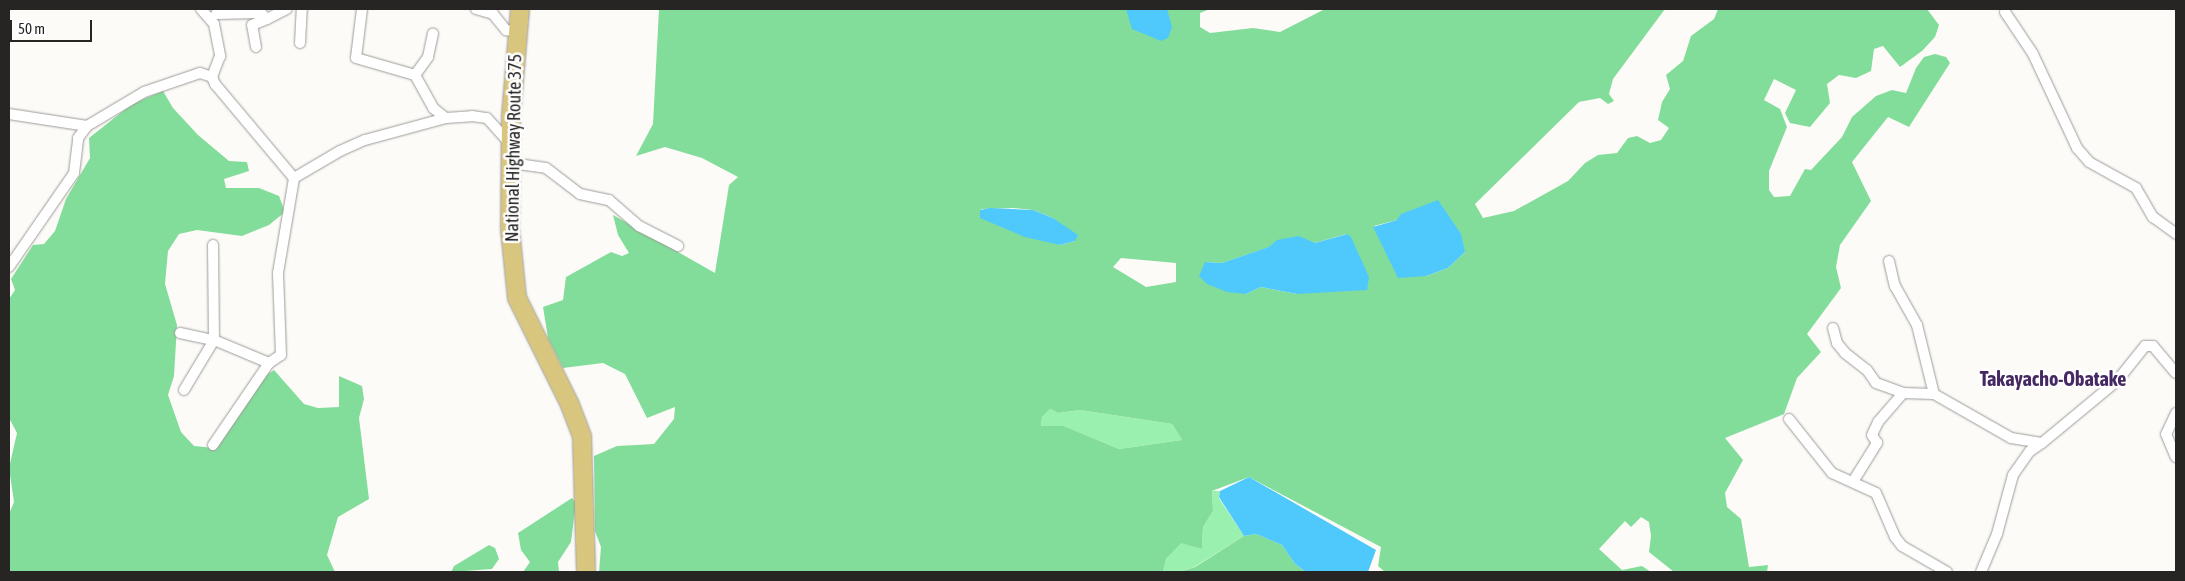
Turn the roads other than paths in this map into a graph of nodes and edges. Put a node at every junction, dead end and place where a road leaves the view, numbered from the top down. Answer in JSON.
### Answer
{"nodes":[{"id":1,"x":228,"y":9,"type":"edge"},
{"id":2,"x":287,"y":9,"type":"edge"},
{"id":3,"x":302,"y":9,"type":"edge"},
{"id":4,"x":362,"y":9,"type":"edge"},
{"id":5,"x":476,"y":9,"type":"edge"},
{"id":6,"x":520,"y":9,"type":"edge"},
{"id":7,"x":2005,"y":12,"type":"dead end"},
{"id":8,"x":208,"y":13,"type":"edge"},
{"id":9,"x":267,"y":19,"type":"junction"},
{"id":10,"x":516,"y":32,"type":"junction"},
{"id":11,"x":433,"y":34,"type":"dead end"},
{"id":12,"x":300,"y":42,"type":"dead end"},
{"id":13,"x":256,"y":46,"type":"dead end"},
{"id":14,"x":415,"y":75,"type":"junction"},
{"id":15,"x":212,"y":77,"type":"junction"},
{"id":16,"x":9,"y":114,"type":"edge"},
{"id":17,"x":446,"y":118,"type":"junction"},
{"id":18,"x":87,"y":126,"type":"junction"},
{"id":19,"x":512,"y":140,"type":"junction"},
{"id":20,"x":511,"y":163,"type":"junction"},
{"id":21,"x":294,"y":178,"type":"junction"},
{"id":22,"x":2176,"y":234,"type":"edge"},
{"id":23,"x":213,"y":245,"type":"dead end"},
{"id":24,"x":678,"y":246,"type":"dead end"},
{"id":25,"x":1890,"y":261,"type":"dead end"},
{"id":26,"x":9,"y":267,"type":"edge"},
{"id":27,"x":1833,"y":328,"type":"dead end"},
{"id":28,"x":180,"y":333,"type":"dead end"},
{"id":29,"x":214,"y":340,"type":"junction"},
{"id":30,"x":269,"y":363,"type":"junction"},
{"id":31,"x":2176,"y":373,"type":"edge"},
{"id":32,"x":184,"y":390,"type":"dead end"},
{"id":33,"x":1903,"y":393,"type":"junction"},
{"id":34,"x":1934,"y":394,"type":"junction"},
{"id":35,"x":2176,"y":413,"type":"edge"},
{"id":36,"x":1789,"y":419,"type":"dead end"},
{"id":37,"x":2042,"y":443,"type":"junction"},
{"id":38,"x":213,"y":445,"type":"dead end"},
{"id":39,"x":2176,"y":457,"type":"edge"},
{"id":40,"x":1854,"y":480,"type":"junction"},
{"id":41,"x":586,"y":572,"type":"edge"},
{"id":42,"x":1947,"y":572,"type":"edge"},
{"id":43,"x":1981,"y":572,"type":"edge"}],
"edges":[{"from":1,"to":8,"type":"street"},
{"from":2,"to":9,"type":"street"},
{"from":3,"to":12,"type":"street"},
{"from":4,"to":14,"type":"street"},
{"from":5,"to":10,"type":"street"},
{"from":6,"to":10,"type":"highway","name":"National Highway Route 375"},
{"from":7,"to":22,"type":"street"},
{"from":8,"to":9,"type":"street"},
{"from":8,"to":15,"type":"street"},
{"from":9,"to":13,"type":"street"},
{"from":10,"to":19,"type":"highway","name":"National Highway Route 375"},
{"from":11,"to":14,"type":"street"},
{"from":14,"to":17,"type":"street"},
{"from":15,"to":18,"type":"street"},
{"from":15,"to":21,"type":"street"},
{"from":16,"to":18,"type":"street"},
{"from":17,"to":19,"type":"street"},
{"from":17,"to":21,"type":"street"},
{"from":18,"to":26,"type":"street"},
{"from":19,"to":20,"type":"highway","name":"National Highway Route 375"},
{"from":20,"to":24,"type":"street"},
{"from":20,"to":41,"type":"highway","name":"National Highway Route 375"},
{"from":21,"to":30,"type":"street"},
{"from":23,"to":29,"type":"street"},
{"from":25,"to":34,"type":"street"},
{"from":27,"to":33,"type":"street"},
{"from":28,"to":29,"type":"street"},
{"from":29,"to":30,"type":"street"},
{"from":29,"to":32,"type":"street"},
{"from":30,"to":38,"type":"street"},
{"from":31,"to":37,"type":"street"},
{"from":33,"to":34,"type":"street"},
{"from":33,"to":40,"type":"street"},
{"from":34,"to":37,"type":"street"},
{"from":35,"to":39,"type":"street"},
{"from":36,"to":40,"type":"street"},
{"from":37,"to":43,"type":"street"},
{"from":40,"to":42,"type":"street"}]}
